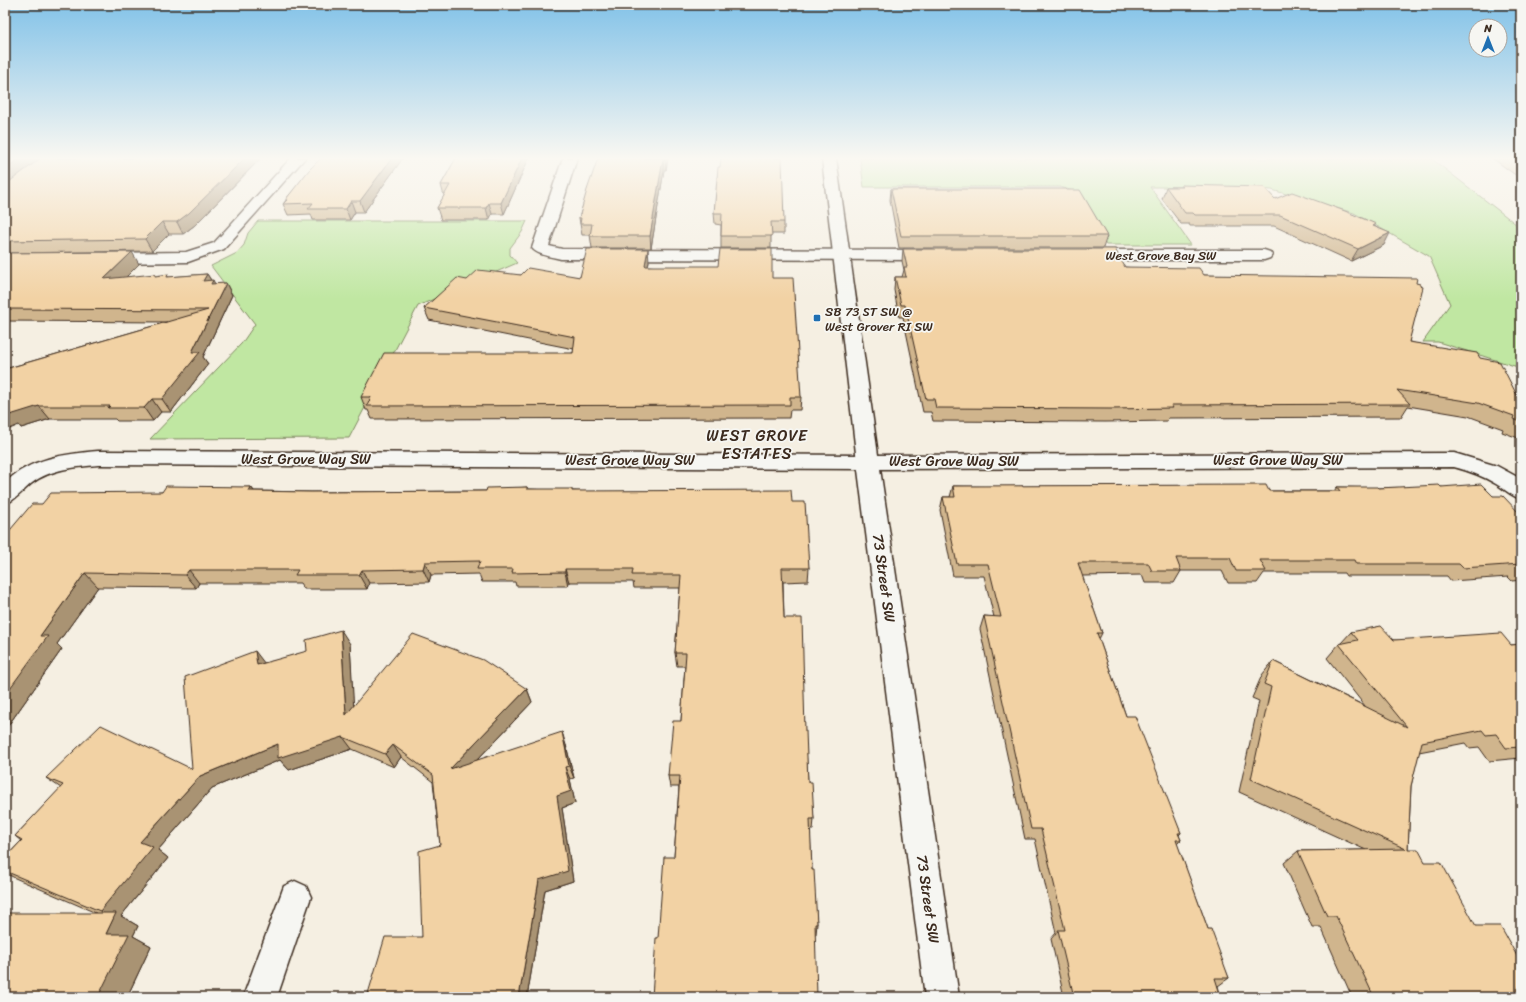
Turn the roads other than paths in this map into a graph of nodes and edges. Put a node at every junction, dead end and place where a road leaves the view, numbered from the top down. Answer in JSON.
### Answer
{"nodes":[{"id":1,"x":256,"y":205,"type":"edge"},
{"id":2,"x":554,"y":205,"type":"edge"},
{"id":3,"x":835,"y":205,"type":"edge"},
{"id":4,"x":841,"y":255,"type":"junction"},
{"id":5,"x":943,"y":255,"type":"edge"},
{"id":6,"x":1076,"y":255,"type":"edge"},
{"id":7,"x":1264,"y":255,"type":"dead end"},
{"id":8,"x":93,"y":258,"type":"edge"},
{"id":9,"x":868,"y":462,"type":"junction"},
{"id":10,"x":1521,"y":491,"type":"edge"},
{"id":11,"x":5,"y":496,"type":"edge"},
{"id":12,"x":295,"y":897,"type":"dead end"},
{"id":13,"x":260,"y":997,"type":"edge"},
{"id":14,"x":942,"y":997,"type":"edge"}],
"edges":[{"from":1,"to":8,"type":"street"},
{"from":2,"to":4,"type":"street"},
{"from":3,"to":4,"type":"street","name":"73 Street SW"},
{"from":4,"to":5,"type":"street"},
{"from":4,"to":9,"type":"street","name":"73 Street SW"},
{"from":6,"to":7,"type":"street","name":"West Grove Bay SW"},
{"from":9,"to":10,"type":"street","name":"West Grove Way SW"},
{"from":9,"to":11,"type":"street","name":"West Grove Way SW"},
{"from":9,"to":14,"type":"street","name":"73 Street SW"},
{"from":12,"to":13,"type":"street"}]}
